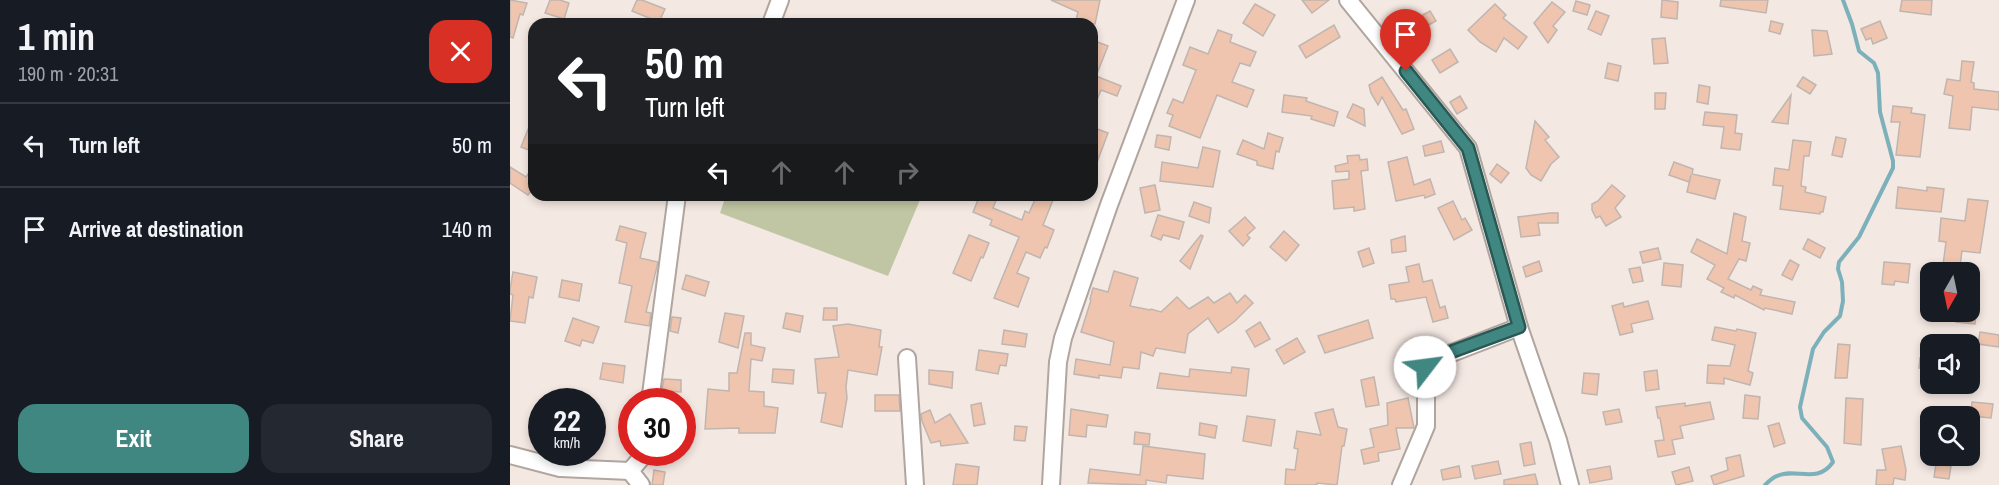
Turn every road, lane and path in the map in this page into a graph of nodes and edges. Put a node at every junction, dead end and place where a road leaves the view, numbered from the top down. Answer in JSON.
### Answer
{"nodes":[{"id":1,"x":780,"y":0,"type":"edge"},
{"id":2,"x":1186,"y":0,"type":"edge"},
{"id":3,"x":1348,"y":0,"type":"edge"},
{"id":4,"x":773,"y":18,"type":"edge"},
{"id":5,"x":676,"y":201,"type":"edge"},
{"id":6,"x":1519,"y":327,"type":"junction"},
{"id":7,"x":907,"y":358,"type":"dead end"},
{"id":8,"x":652,"y":388,"type":"edge"},
{"id":9,"x":510,"y":455,"type":"edge"},
{"id":10,"x":634,"y":466,"type":"edge"},
{"id":11,"x":630,"y":471,"type":"junction"},
{"id":12,"x":641,"y":485,"type":"edge"},
{"id":13,"x":915,"y":485,"type":"edge"},
{"id":14,"x":1051,"y":485,"type":"edge"},
{"id":15,"x":1401,"y":485,"type":"edge"},
{"id":16,"x":1570,"y":485,"type":"edge"}],
"edges":[{"from":1,"to":4,"type":"street"},
{"from":2,"to":14,"type":"street"},
{"from":3,"to":6,"type":"street"},
{"from":5,"to":8,"type":"street"},
{"from":6,"to":15,"type":"street"},
{"from":6,"to":16,"type":"street"},
{"from":7,"to":13,"type":"street"},
{"from":9,"to":11,"type":"street"},
{"from":10,"to":11,"type":"street"},
{"from":11,"to":12,"type":"street"}]}
